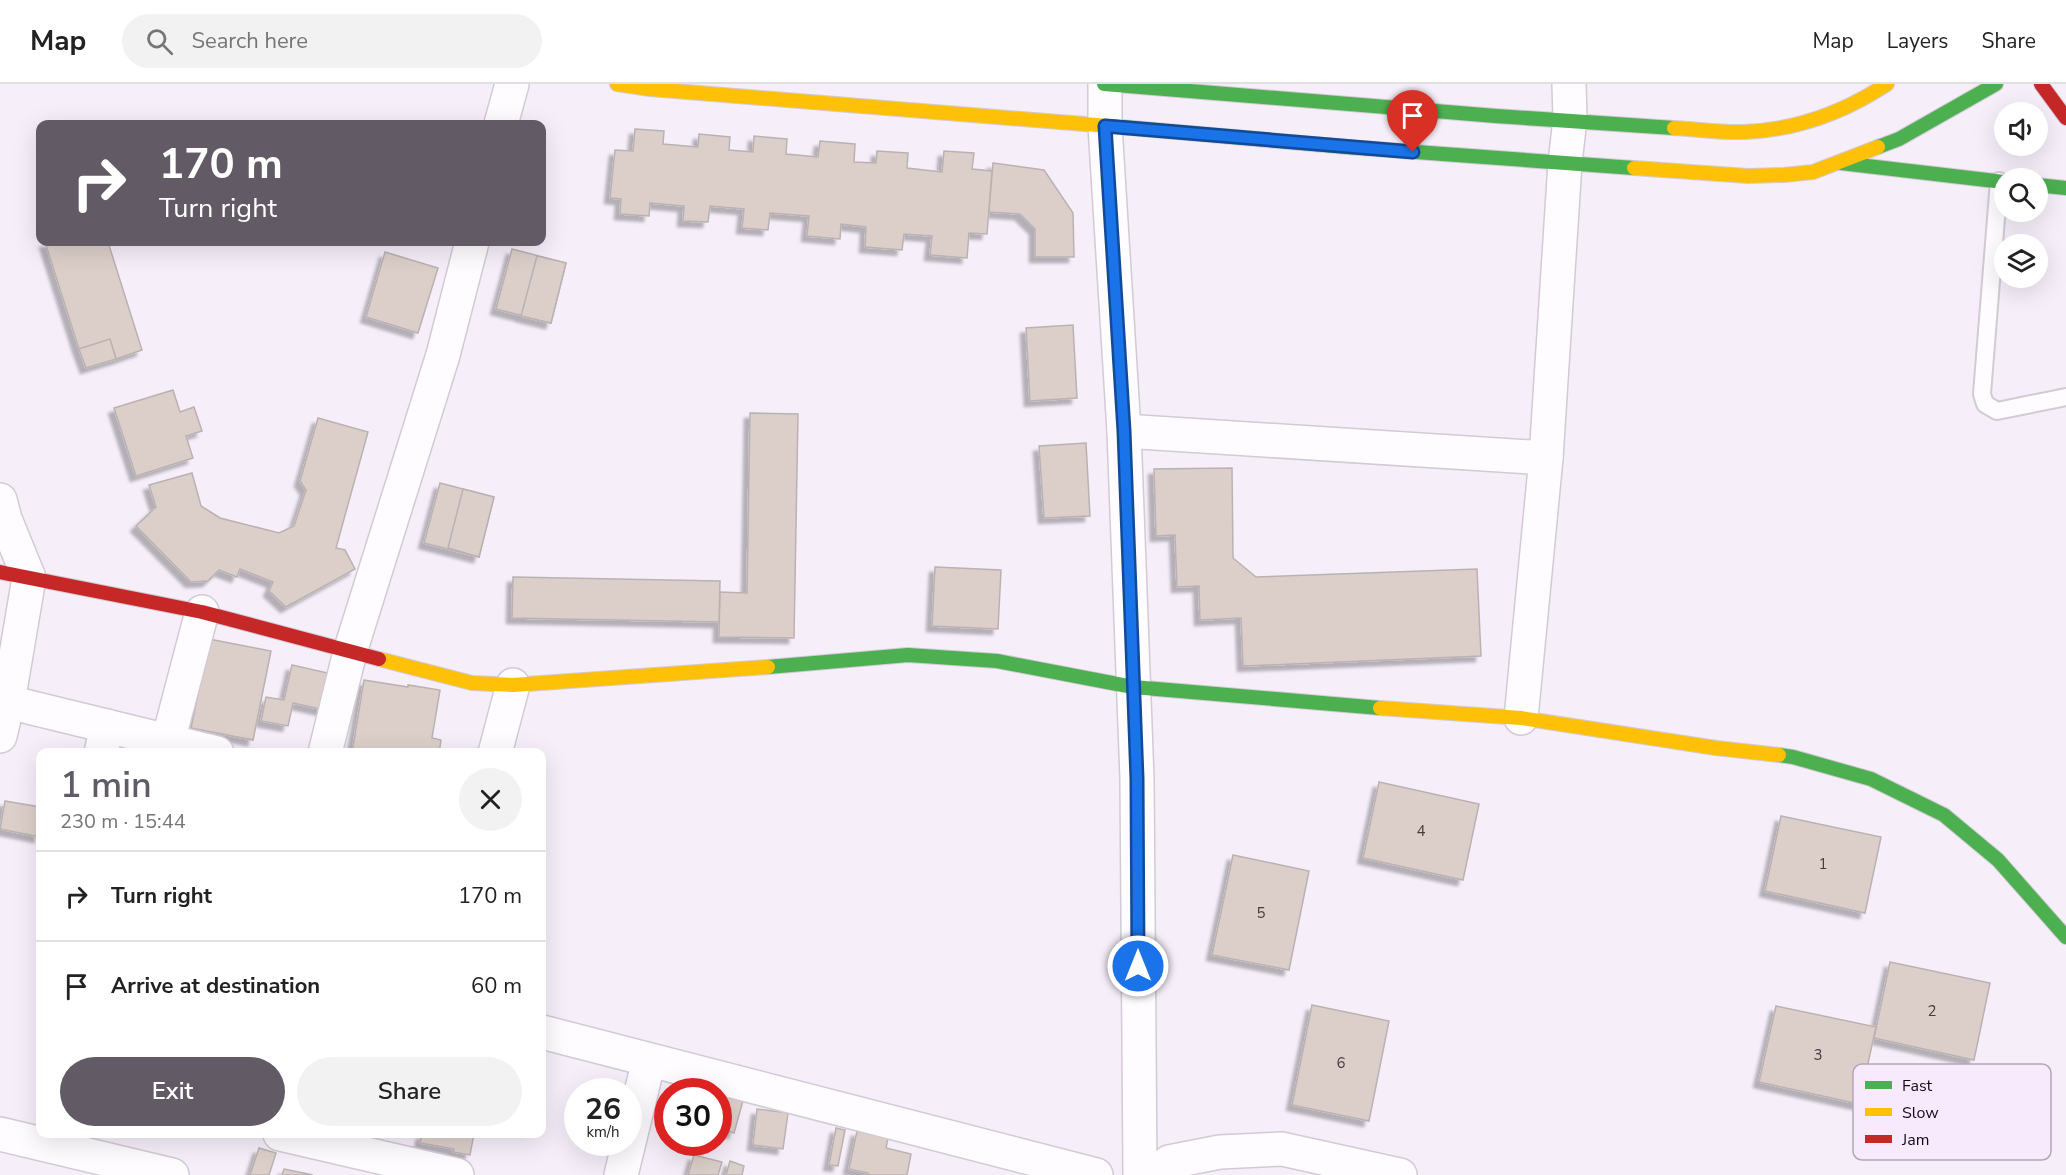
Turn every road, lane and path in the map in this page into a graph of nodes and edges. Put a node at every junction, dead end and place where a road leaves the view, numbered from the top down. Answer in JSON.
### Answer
{"nodes":[{"id":1,"x":512,"y":84,"type":"edge"},
{"id":2,"x":617,"y":84,"type":"edge"},
{"id":3,"x":1105,"y":84,"type":"edge"},
{"id":4,"x":1569,"y":84,"type":"edge"},
{"id":5,"x":1887,"y":84,"type":"edge"},
{"id":6,"x":1996,"y":84,"type":"edge"},
{"id":7,"x":2041,"y":84,"type":"edge"},
{"id":8,"x":2066,"y":118,"type":"edge"},
{"id":9,"x":1570,"y":119,"type":"junction"},
{"id":10,"x":502,"y":120,"type":"edge"},
{"id":11,"x":1105,"y":126,"type":"junction"},
{"id":12,"x":1565,"y":163,"type":"junction"},
{"id":13,"x":1839,"y":163,"type":"junction"},
{"id":14,"x":1994,"y":181,"type":"edge"},
{"id":15,"x":2048,"y":186,"type":"edge"},
{"id":16,"x":2066,"y":188,"type":"edge"},
{"id":17,"x":1997,"y":222,"type":"edge"},
{"id":18,"x":471,"y":246,"type":"edge"},
{"id":19,"x":2066,"y":397,"type":"edge"},
{"id":20,"x":1124,"y":431,"type":"junction"},
{"id":21,"x":1546,"y":458,"type":"junction"},
{"id":22,"x":0,"y":500,"type":"edge"},
{"id":23,"x":15,"y":575,"type":"edge"},
{"id":24,"x":202,"y":612,"type":"junction"},
{"id":25,"x":350,"y":652,"type":"junction"},
{"id":26,"x":513,"y":685,"type":"junction"},
{"id":27,"x":1133,"y":687,"type":"junction"},
{"id":28,"x":8,"y":702,"type":"junction"},
{"id":29,"x":1521,"y":718,"type":"junction"},
{"id":30,"x":0,"y":736,"type":"edge"},
{"id":31,"x":104,"y":740,"type":"edge"},
{"id":32,"x":168,"y":741,"type":"junction"},
{"id":33,"x":197,"y":748,"type":"edge"},
{"id":34,"x":326,"y":748,"type":"edge"},
{"id":35,"x":496,"y":748,"type":"edge"},
{"id":36,"x":2066,"y":937,"type":"edge"},
{"id":37,"x":546,"y":1033,"type":"edge"},
{"id":38,"x":649,"y":1060,"type":"junction"},
{"id":39,"x":0,"y":1134,"type":"edge"},
{"id":40,"x":297,"y":1138,"type":"edge"},
{"id":41,"x":68,"y":1142,"type":"edge"},
{"id":42,"x":1030,"y":1167,"type":"edge"},
{"id":43,"x":172,"y":1175,"type":"edge"},
{"id":44,"x":458,"y":1175,"type":"edge"},
{"id":45,"x":621,"y":1175,"type":"edge"},
{"id":46,"x":1096,"y":1175,"type":"edge"},
{"id":47,"x":1140,"y":1175,"type":"edge"},
{"id":48,"x":1154,"y":1175,"type":"edge"},
{"id":49,"x":1400,"y":1175,"type":"edge"}],
"edges":[{"from":1,"to":10,"type":"street"},
{"from":2,"to":11,"type":"street"},
{"from":3,"to":9,"type":"street"},
{"from":3,"to":11,"type":"street"},
{"from":4,"to":9,"type":"street"},
{"from":5,"to":9,"type":"street"},
{"from":6,"to":13,"type":"street"},
{"from":7,"to":8,"type":"street"},
{"from":9,"to":12,"type":"street"},
{"from":11,"to":12,"type":"street"},
{"from":11,"to":20,"type":"street"},
{"from":12,"to":13,"type":"street"},
{"from":12,"to":21,"type":"street"},
{"from":13,"to":14,"type":"street"},
{"from":15,"to":16,"type":"street"},
{"from":17,"to":19,"type":"lane"},
{"from":18,"to":25,"type":"street"},
{"from":20,"to":21,"type":"street"},
{"from":20,"to":27,"type":"street"},
{"from":21,"to":29,"type":"street"},
{"from":22,"to":23,"type":"street"},
{"from":23,"to":24,"type":"street"},
{"from":23,"to":28,"type":"street"},
{"from":24,"to":25,"type":"street"},
{"from":24,"to":32,"type":"street"},
{"from":25,"to":26,"type":"street"},
{"from":25,"to":34,"type":"street"},
{"from":26,"to":27,"type":"street"},
{"from":26,"to":35,"type":"street"},
{"from":27,"to":29,"type":"street"},
{"from":27,"to":47,"type":"street"},
{"from":28,"to":30,"type":"street"},
{"from":28,"to":31,"type":"street"},
{"from":29,"to":36,"type":"street"},
{"from":31,"to":32,"type":"street"},
{"from":32,"to":33,"type":"street"},
{"from":37,"to":38,"type":"street"},
{"from":38,"to":42,"type":"street"},
{"from":38,"to":45,"type":"street"},
{"from":39,"to":41,"type":"street"},
{"from":40,"to":44,"type":"street"},
{"from":41,"to":43,"type":"street"},
{"from":42,"to":46,"type":"street"},
{"from":48,"to":49,"type":"street"}]}
